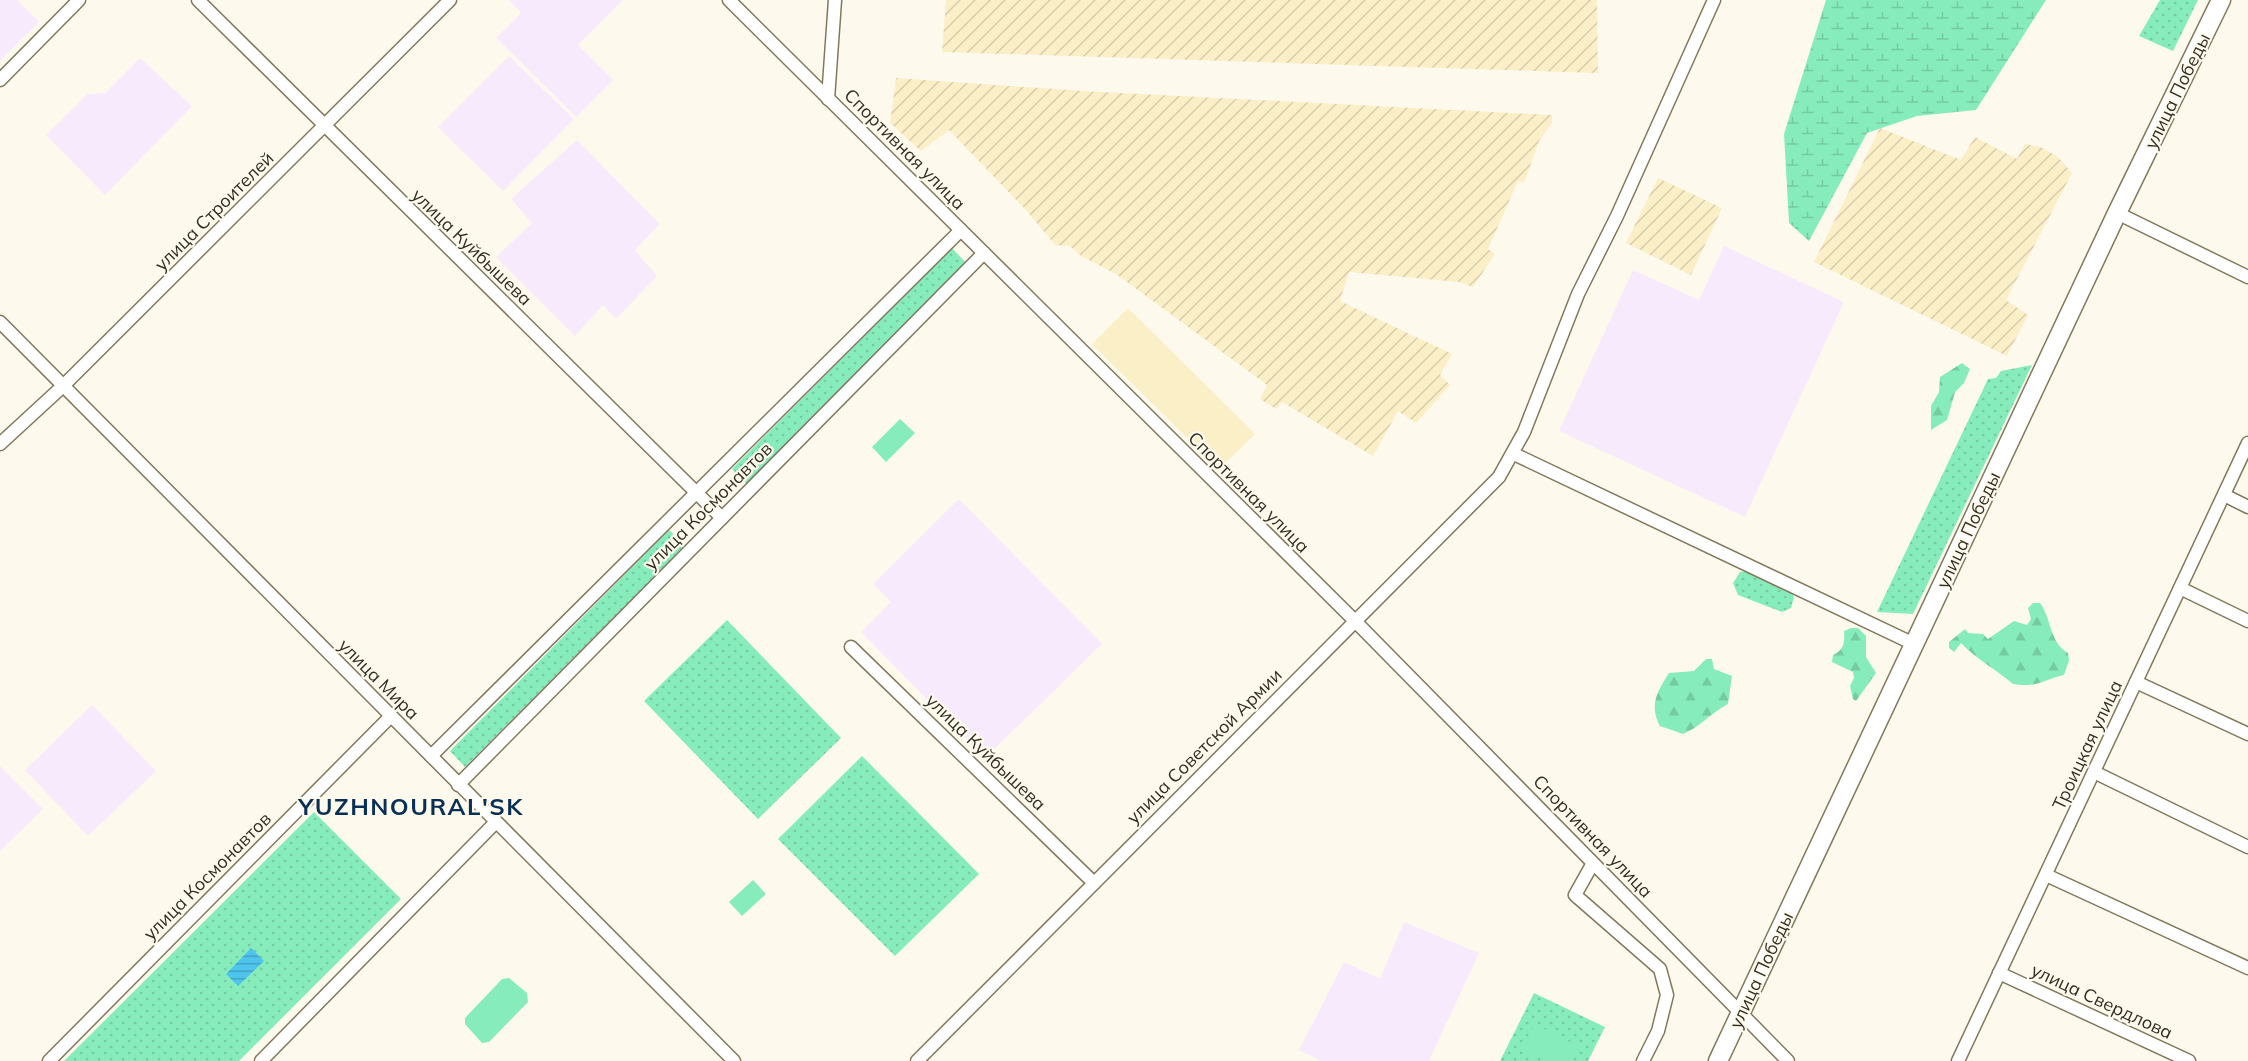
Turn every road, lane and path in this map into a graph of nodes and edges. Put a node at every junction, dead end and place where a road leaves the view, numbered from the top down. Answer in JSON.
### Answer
{"nodes":[{"id":1,"x":79,"y":0,"type":"edge"},
{"id":2,"x":198,"y":0,"type":"edge"},
{"id":3,"x":450,"y":0,"type":"edge"},
{"id":4,"x":729,"y":0,"type":"edge"},
{"id":5,"x":835,"y":0,"type":"edge"},
{"id":6,"x":1714,"y":0,"type":"edge"},
{"id":7,"x":2221,"y":0,"type":"edge"},
{"id":8,"x":0,"y":80,"type":"edge"},
{"id":9,"x":828,"y":99,"type":"junction"},
{"id":10,"x":324,"y":127,"type":"junction"},
{"id":11,"x":2117,"y":213,"type":"junction"},
{"id":12,"x":961,"y":230,"type":"junction"},
{"id":13,"x":984,"y":253,"type":"junction"},
{"id":14,"x":2248,"y":277,"type":"edge"},
{"id":15,"x":0,"y":322,"type":"edge"},
{"id":16,"x":63,"y":386,"type":"junction"},
{"id":17,"x":2248,"y":443,"type":"edge"},
{"id":18,"x":0,"y":444,"type":"edge"},
{"id":19,"x":1514,"y":454,"type":"junction"},
{"id":20,"x":697,"y":492,"type":"junction"},
{"id":21,"x":2224,"y":495,"type":"junction"},
{"id":22,"x":2248,"y":507,"type":"edge"},
{"id":23,"x":722,"y":518,"type":"junction"},
{"id":24,"x":2180,"y":588,"type":"junction"},
{"id":25,"x":1354,"y":620,"type":"junction"},
{"id":26,"x":2248,"y":621,"type":"edge"},
{"id":27,"x":1914,"y":644,"type":"junction"},
{"id":28,"x":851,"y":647,"type":"dead end"},
{"id":29,"x":2136,"y":682,"type":"junction"},
{"id":30,"x":391,"y":716,"type":"junction"},
{"id":31,"x":2248,"y":734,"type":"edge"},
{"id":32,"x":430,"y":756,"type":"junction"},
{"id":33,"x":2094,"y":772,"type":"junction"},
{"id":34,"x":458,"y":785,"type":"junction"},
{"id":35,"x":496,"y":822,"type":"junction"},
{"id":36,"x":2248,"y":847,"type":"edge"},
{"id":37,"x":1593,"y":863,"type":"junction"},
{"id":38,"x":2046,"y":875,"type":"junction"},
{"id":39,"x":1094,"y":883,"type":"junction"},
{"id":40,"x":2248,"y":968,"type":"edge"},
{"id":41,"x":2000,"y":973,"type":"junction"},
{"id":42,"x":1740,"y":1014,"type":"junction"},
{"id":43,"x":49,"y":1061,"type":"edge"},
{"id":44,"x":261,"y":1061,"type":"edge"},
{"id":45,"x":734,"y":1061,"type":"edge"},
{"id":46,"x":917,"y":1061,"type":"edge"},
{"id":47,"x":1643,"y":1061,"type":"edge"},
{"id":48,"x":1718,"y":1061,"type":"edge"},
{"id":49,"x":1788,"y":1061,"type":"edge"},
{"id":50,"x":1958,"y":1061,"type":"edge"},
{"id":51,"x":2189,"y":1061,"type":"edge"}],
"edges":[{"from":1,"to":8,"type":"street"},
{"from":2,"to":10,"type":"street","name":"улица Куйбышева"},
{"from":3,"to":10,"type":"street","name":"улица Строителей"},
{"from":4,"to":9,"type":"street","name":"Спортивная улица"},
{"from":5,"to":9,"type":"street"},
{"from":6,"to":19,"type":"street","name":"улица Советской Армии"},
{"from":7,"to":11,"type":"highway","name":"улица Победы"},
{"from":9,"to":12,"type":"street","name":"Спортивная улица"},
{"from":10,"to":16,"type":"street","name":"улица Строителей"},
{"from":10,"to":20,"type":"street","name":"улица Куйбышева"},
{"from":11,"to":14,"type":"street"},
{"from":11,"to":27,"type":"highway","name":"улица Победы"},
{"from":12,"to":13,"type":"street","name":"Спортивная улица"},
{"from":12,"to":20,"type":"street","name":"улица Космонавтов"},
{"from":13,"to":23,"type":"street","name":"улица Космонавтов"},
{"from":13,"to":25,"type":"street","name":"Спортивная улица"},
{"from":15,"to":16,"type":"street","name":"улица Мира"},
{"from":16,"to":18,"type":"street","name":"улица Строителей"},
{"from":16,"to":30,"type":"street","name":"улица Мира"},
{"from":17,"to":21,"type":"street","name":"Троицкая улица"},
{"from":19,"to":25,"type":"street","name":"улица Советской Армии"},
{"from":19,"to":27,"type":"street"},
{"from":20,"to":23,"type":"street","name":"улица Куйбышева"},
{"from":20,"to":32,"type":"street","name":"улица Космонавтов"},
{"from":21,"to":22,"type":"street"},
{"from":21,"to":24,"type":"street","name":"Троицкая улица"},
{"from":23,"to":34,"type":"street","name":"улица Космонавтов"},
{"from":24,"to":26,"type":"street"},
{"from":24,"to":29,"type":"street","name":"Троицкая улица"},
{"from":25,"to":37,"type":"street","name":"Спортивная улица"},
{"from":25,"to":39,"type":"street","name":"улица Советской Армии"},
{"from":27,"to":42,"type":"highway","name":"улица Победы"},
{"from":28,"to":39,"type":"street","name":"улица Куйбышева"},
{"from":29,"to":31,"type":"street"},
{"from":29,"to":33,"type":"street","name":"Троицкая улица"},
{"from":30,"to":32,"type":"street","name":"улица Мира"},
{"from":30,"to":43,"type":"street","name":"улица Космонавтов"},
{"from":32,"to":34,"type":"street","name":"улица Мира"},
{"from":33,"to":36,"type":"street"},
{"from":33,"to":38,"type":"street","name":"Троицкая улица"},
{"from":34,"to":35,"type":"street","name":"улица Мира"},
{"from":35,"to":44,"type":"street"},
{"from":35,"to":45,"type":"street","name":"улица Мира"},
{"from":37,"to":42,"type":"street","name":"Спортивная улица"},
{"from":37,"to":47,"type":"street"},
{"from":38,"to":40,"type":"street"},
{"from":38,"to":41,"type":"street","name":"Троицкая улица"},
{"from":39,"to":46,"type":"street","name":"улица Советской Армии"},
{"from":41,"to":50,"type":"street","name":"Троицкая улица"},
{"from":41,"to":51,"type":"street","name":"улица Свердлова"},
{"from":42,"to":48,"type":"highway","name":"улица Победы"},
{"from":42,"to":49,"type":"street","name":"Спортивная улица"}]}
